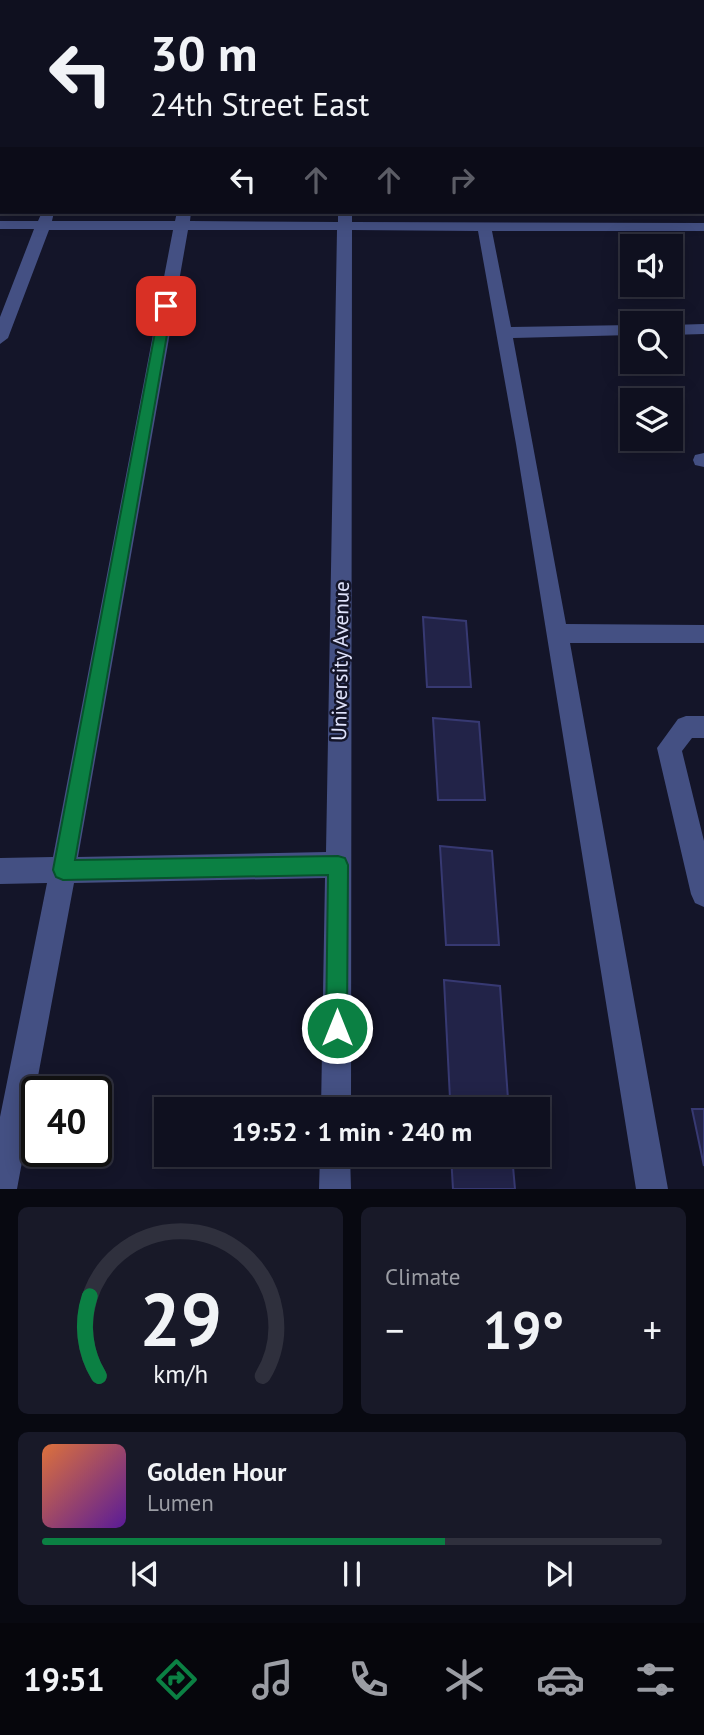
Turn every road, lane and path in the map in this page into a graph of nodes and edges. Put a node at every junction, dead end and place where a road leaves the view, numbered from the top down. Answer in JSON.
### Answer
{"nodes":[{"id":1,"x":46,"y":218,"type":"edge"},
{"id":2,"x":182,"y":218,"type":"edge"},
{"id":3,"x":345,"y":219,"type":"edge"},
{"id":4,"x":0,"y":225,"type":"edge"},
{"id":5,"x":484,"y":226,"type":"junction"},
{"id":6,"x":704,"y":227,"type":"edge"},
{"id":7,"x":704,"y":329,"type":"edge"},
{"id":8,"x":620,"y":330,"type":"edge"},
{"id":9,"x":683,"y":330,"type":"edge"},
{"id":10,"x":504,"y":333,"type":"junction"},
{"id":11,"x":0,"y":338,"type":"edge"},
{"id":12,"x":557,"y":633,"type":"junction"},
{"id":13,"x":704,"y":634,"type":"edge"},
{"id":14,"x":704,"y":727,"type":"edge"},
{"id":15,"x":338,"y":865,"type":"junction"},
{"id":16,"x":63,"y":870,"type":"junction"},
{"id":17,"x":0,"y":871,"type":"edge"},
{"id":18,"x":704,"y":894,"type":"edge"},
{"id":19,"x":336,"y":1097,"type":"edge"},
{"id":20,"x":335,"y":1167,"type":"edge"},
{"id":21,"x":1,"y":1189,"type":"edge"},
{"id":22,"x":335,"y":1189,"type":"edge"},
{"id":23,"x":652,"y":1189,"type":"edge"}],
"edges":[{"from":1,"to":2,"type":"street"},
{"from":1,"to":4,"type":"street"},
{"from":1,"to":11,"type":"street"},
{"from":2,"to":3,"type":"street"},
{"from":2,"to":16,"type":"street"},
{"from":3,"to":5,"type":"street"},
{"from":3,"to":15,"type":"street","name":"University Avenue"},
{"from":5,"to":6,"type":"street"},
{"from":5,"to":10,"type":"street"},
{"from":7,"to":9,"type":"street"},
{"from":8,"to":10,"type":"street"},
{"from":10,"to":12,"type":"street"},
{"from":12,"to":13,"type":"street"},
{"from":12,"to":23,"type":"street"},
{"from":14,"to":18,"type":"street"},
{"from":15,"to":16,"type":"street"},
{"from":15,"to":19,"type":"street","name":"University Avenue"},
{"from":16,"to":17,"type":"street"},
{"from":16,"to":21,"type":"street"},
{"from":20,"to":22,"type":"street"}]}
